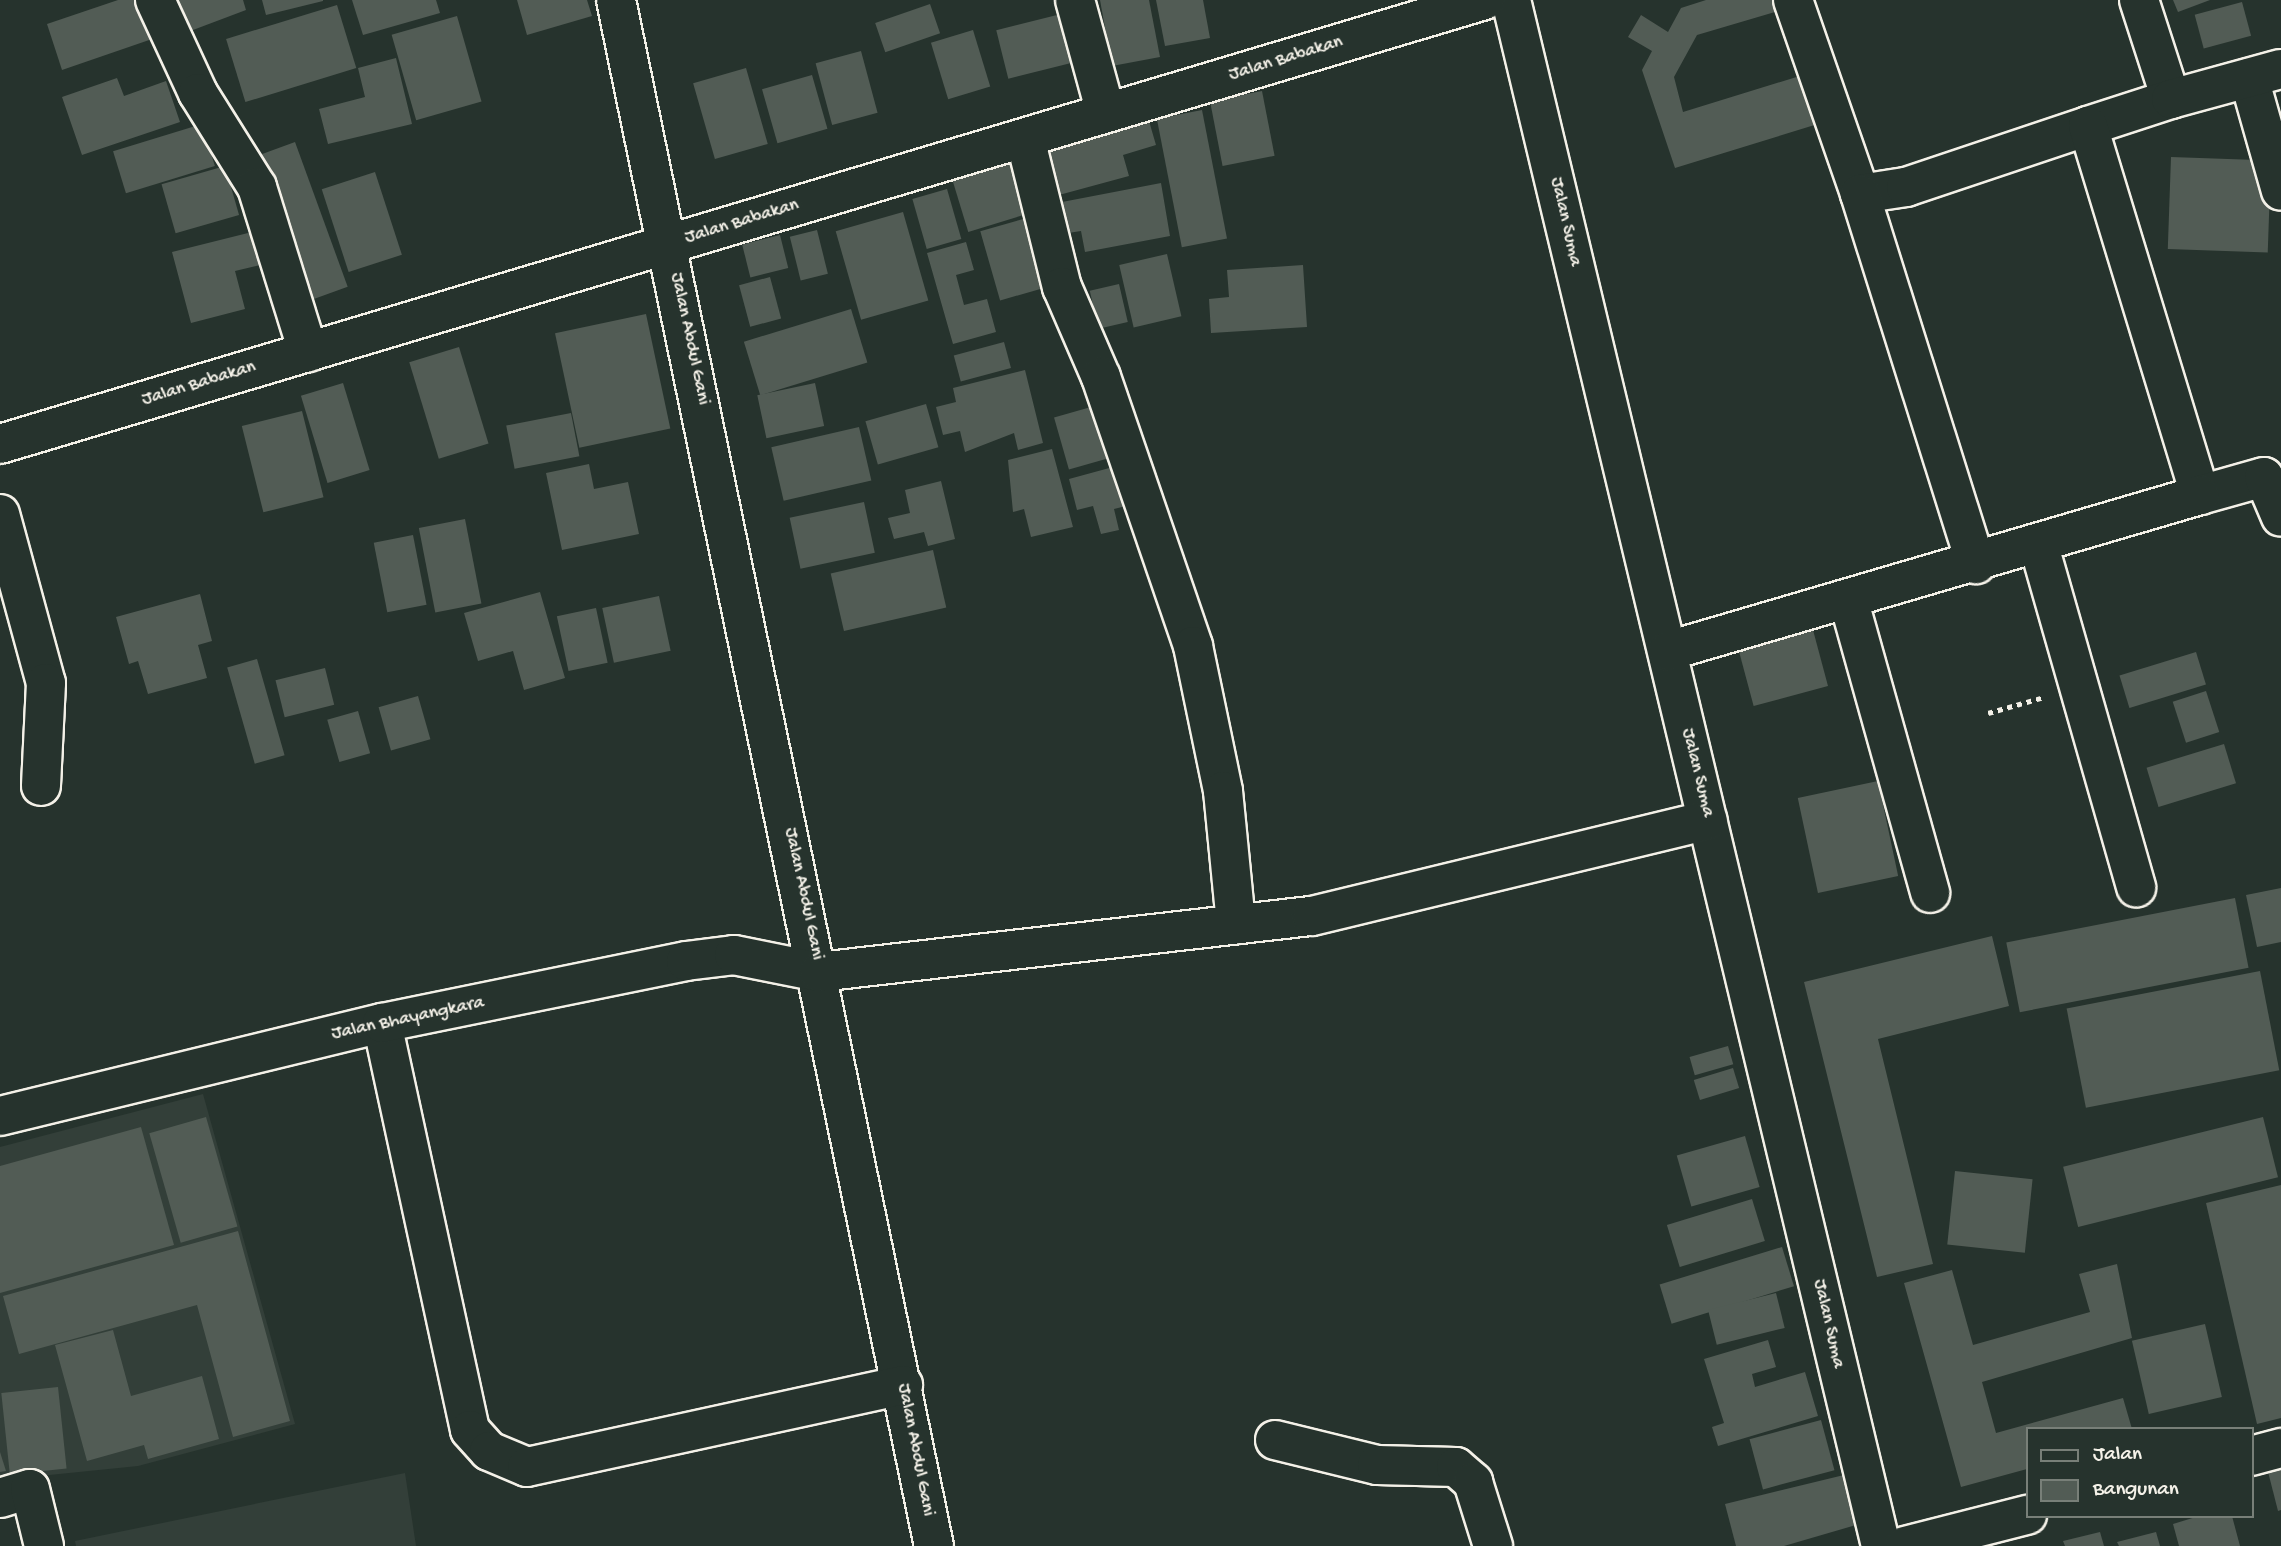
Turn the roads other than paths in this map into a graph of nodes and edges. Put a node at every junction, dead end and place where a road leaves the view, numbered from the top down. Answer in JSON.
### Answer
{"nodes":[{"id":1,"x":155,"y":0,"type":"edge"},
{"id":2,"x":616,"y":0,"type":"edge"},
{"id":3,"x":1075,"y":0,"type":"edge"},
{"id":4,"x":1485,"y":0,"type":"edge"},
{"id":5,"x":1511,"y":0,"type":"edge"},
{"id":6,"x":1793,"y":0,"type":"edge"},
{"id":7,"x":2139,"y":0,"type":"edge"},
{"id":8,"x":2265,"y":74,"type":"edge"},
{"id":9,"x":2171,"y":99,"type":"junction"},
{"id":10,"x":1106,"y":113,"type":"junction"},
{"id":11,"x":2088,"y":126,"type":"junction"},
{"id":12,"x":1025,"y":138,"type":"junction"},
{"id":13,"x":2281,"y":191,"type":"edge"},
{"id":14,"x":1860,"y":194,"type":"junction"},
{"id":15,"x":670,"y":243,"type":"junction"},
{"id":16,"x":308,"y":352,"type":"junction"},
{"id":17,"x":0,"y":444,"type":"edge"},
{"id":18,"x":2272,"y":475,"type":"edge"},
{"id":19,"x":2200,"y":495,"type":"junction"},
{"id":20,"x":0,"y":514,"type":"edge"},
{"id":21,"x":2281,"y":517,"type":"edge"},
{"id":22,"x":2039,"y":546,"type":"junction"},
{"id":23,"x":1976,"y":564,"type":"junction"},
{"id":24,"x":1849,"y":602,"type":"junction"},
{"id":25,"x":1668,"y":651,"type":"junction"},
{"id":26,"x":41,"y":786,"type":"dead end"},
{"id":27,"x":1708,"y":820,"type":"junction"},
{"id":28,"x":2136,"y":887,"type":"dead end"},
{"id":29,"x":1930,"y":892,"type":"dead end"},
{"id":30,"x":1236,"y":924,"type":"junction"},
{"id":31,"x":819,"y":972,"type":"junction"},
{"id":32,"x":382,"y":1023,"type":"junction"},
{"id":33,"x":0,"y":1116,"type":"edge"},
{"id":34,"x":903,"y":1385,"type":"junction"},
{"id":35,"x":1275,"y":1440,"type":"dead end"},
{"id":36,"x":2281,"y":1448,"type":"edge"},
{"id":37,"x":2253,"y":1455,"type":"edge"},
{"id":38,"x":0,"y":1497,"type":"edge"},
{"id":39,"x":2025,"y":1515,"type":"edge"},
{"id":40,"x":44,"y":1546,"type":"edge"},
{"id":41,"x":934,"y":1546,"type":"edge"},
{"id":42,"x":1493,"y":1546,"type":"edge"},
{"id":43,"x":1881,"y":1546,"type":"edge"},
{"id":44,"x":1905,"y":1546,"type":"edge"}],
"edges":[{"from":1,"to":16,"type":"street"},
{"from":2,"to":15,"type":"street","name":"Jalan Abdul Gani"},
{"from":3,"to":10,"type":"street"},
{"from":4,"to":10,"type":"street","name":"Jalan Babakan"},
{"from":5,"to":25,"type":"street","name":"Jalan Suma"},
{"from":6,"to":14,"type":"street"},
{"from":7,"to":9,"type":"street"},
{"from":8,"to":9,"type":"street"},
{"from":8,"to":13,"type":"street"},
{"from":9,"to":11,"type":"street"},
{"from":10,"to":12,"type":"street","name":"Jalan Babakan"},
{"from":11,"to":14,"type":"street"},
{"from":11,"to":19,"type":"street"},
{"from":12,"to":15,"type":"street","name":"Jalan Babakan"},
{"from":12,"to":30,"type":"street"},
{"from":14,"to":23,"type":"street"},
{"from":15,"to":16,"type":"street","name":"Jalan Babakan"},
{"from":15,"to":31,"type":"street","name":"Jalan Abdul Gani"},
{"from":16,"to":17,"type":"street","name":"Jalan Babakan"},
{"from":18,"to":19,"type":"street"},
{"from":18,"to":21,"type":"street"},
{"from":19,"to":22,"type":"street"},
{"from":20,"to":26,"type":"street"},
{"from":22,"to":23,"type":"street"},
{"from":22,"to":28,"type":"street"},
{"from":23,"to":24,"type":"street"},
{"from":24,"to":25,"type":"street"},
{"from":24,"to":29,"type":"street"},
{"from":25,"to":27,"type":"street","name":"Jalan Suma"},
{"from":27,"to":30,"type":"street","name":"Jalan Bhayangkara"},
{"from":27,"to":43,"type":"street","name":"Jalan Suma"},
{"from":30,"to":31,"type":"street","name":"Jalan Bhayangkara"},
{"from":31,"to":32,"type":"street","name":"Jalan Bhayangkara"},
{"from":31,"to":34,"type":"street","name":"Jalan Abdul Gani"},
{"from":32,"to":33,"type":"street","name":"Jalan Bhayangkara"},
{"from":32,"to":34,"type":"street"},
{"from":34,"to":41,"type":"street","name":"Jalan Abdul Gani"},
{"from":35,"to":42,"type":"street"},
{"from":36,"to":37,"type":"street"},
{"from":38,"to":40,"type":"street"},
{"from":39,"to":44,"type":"street"}]}
